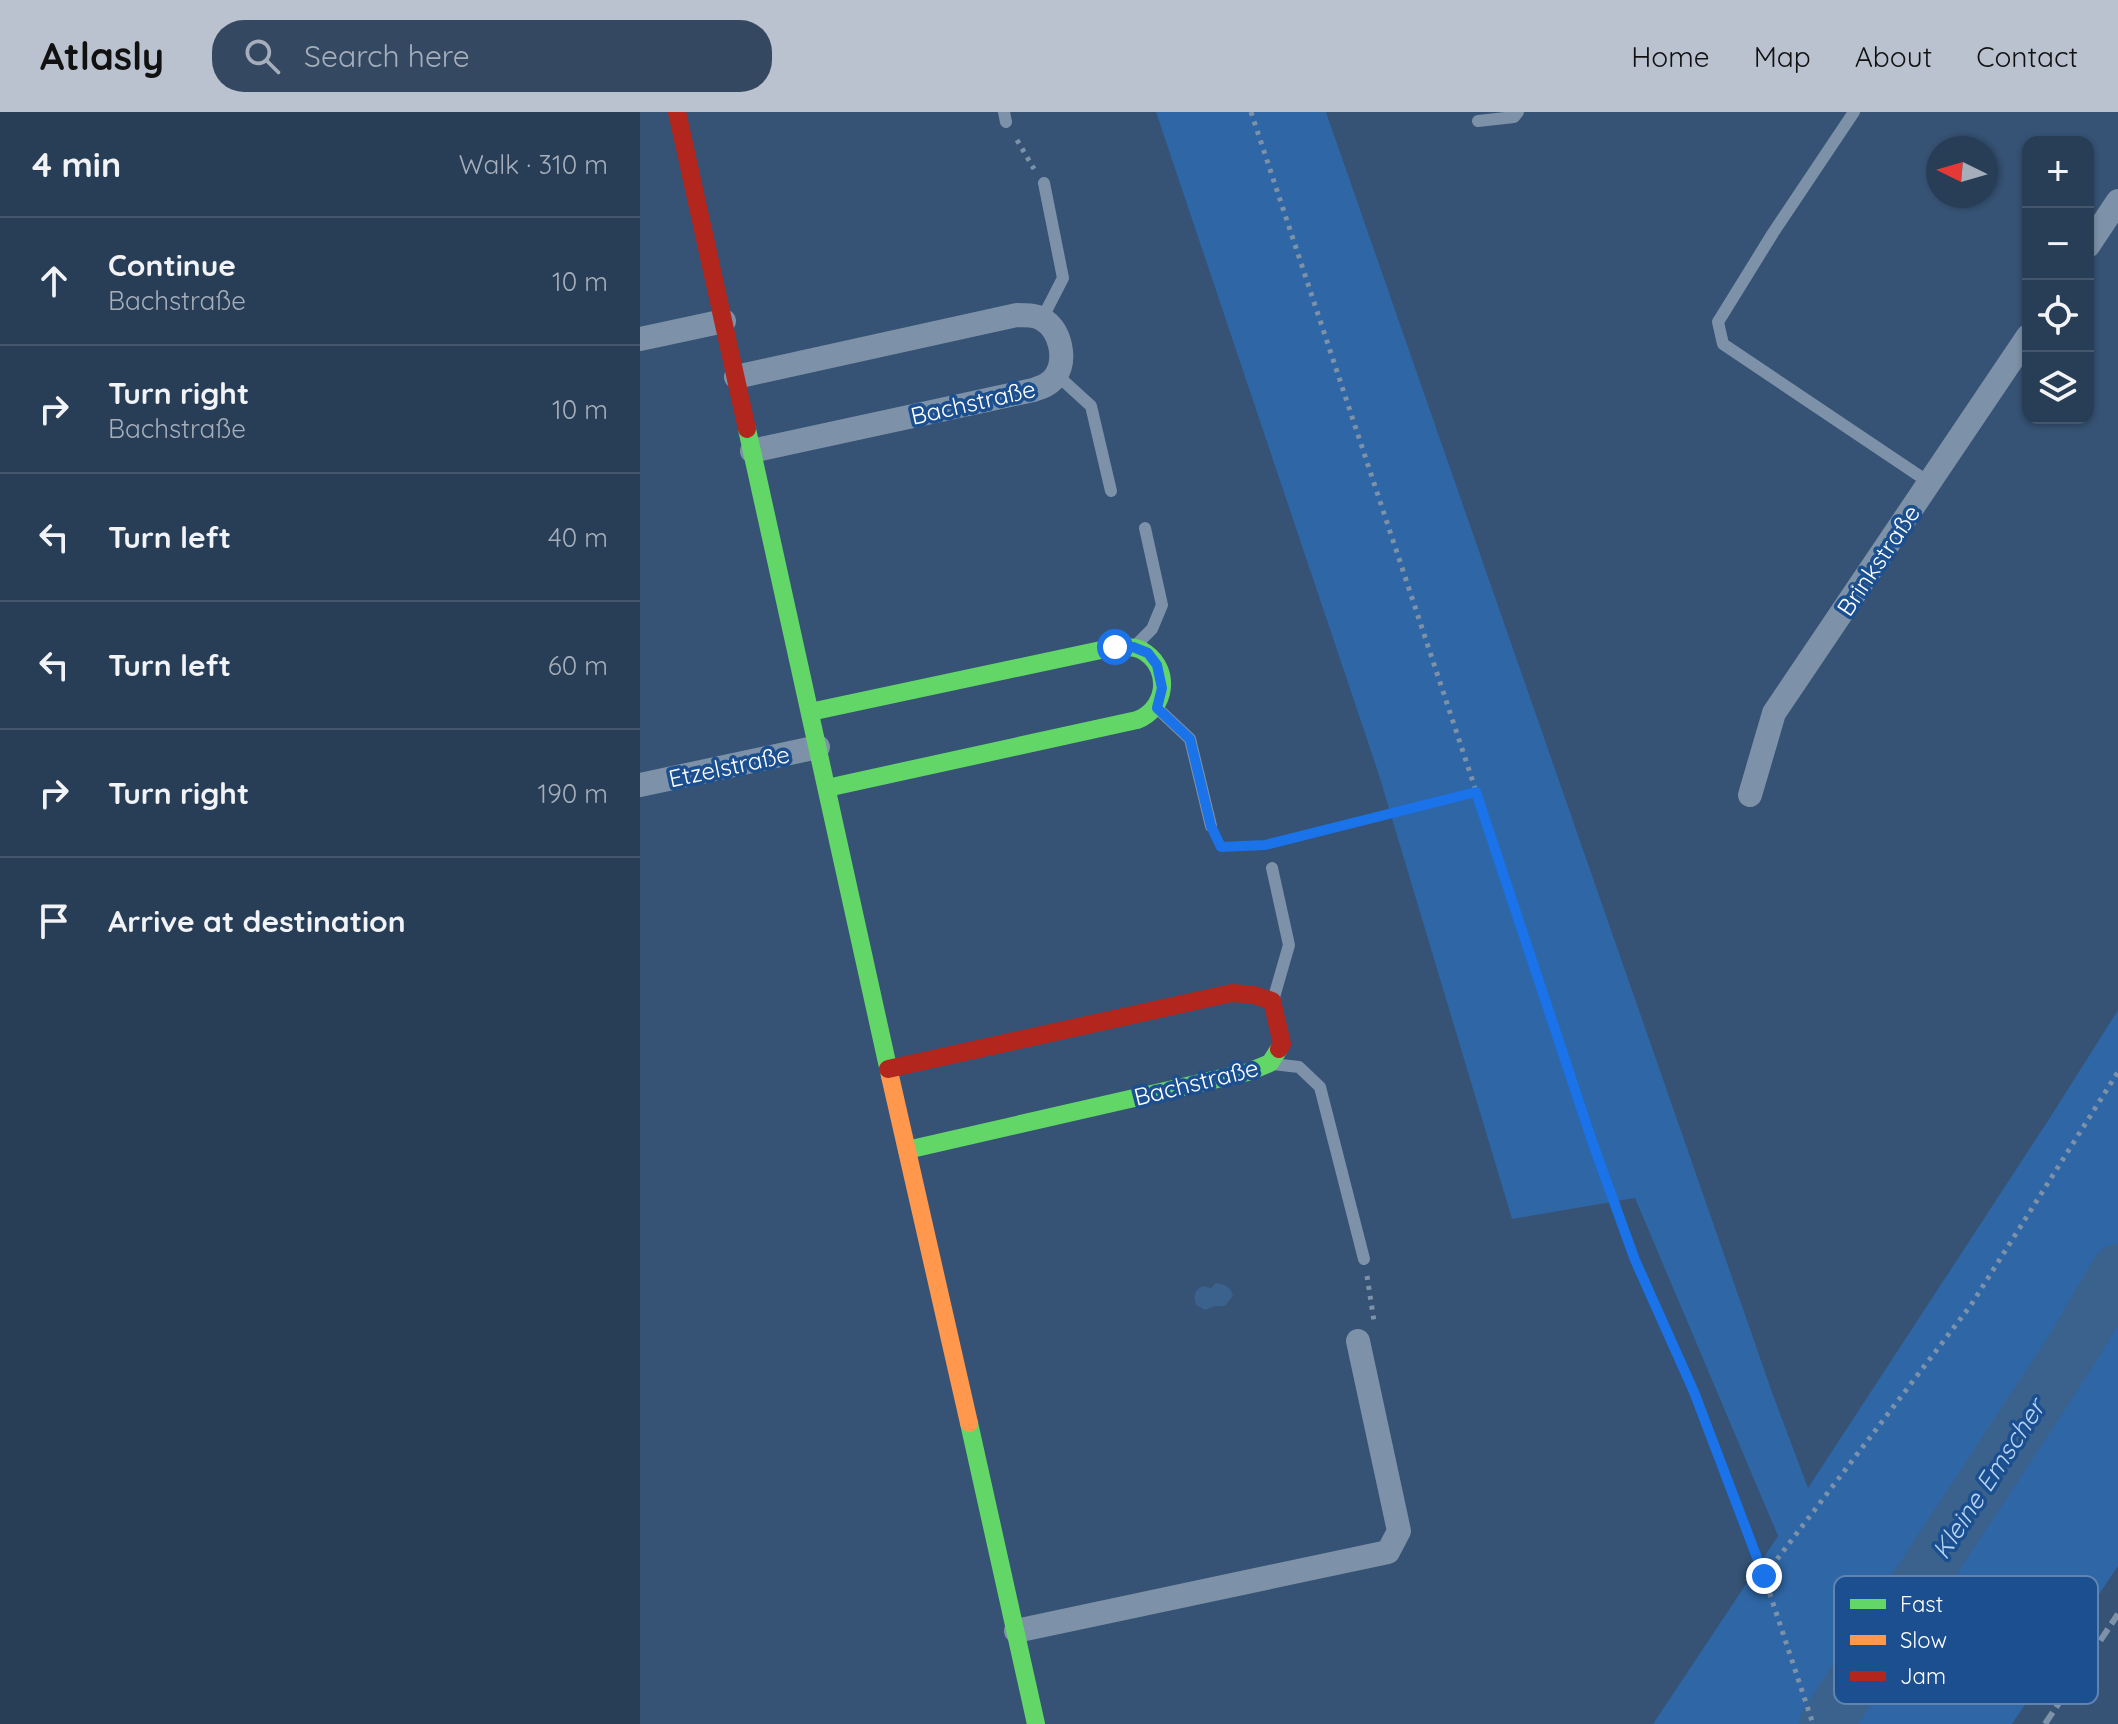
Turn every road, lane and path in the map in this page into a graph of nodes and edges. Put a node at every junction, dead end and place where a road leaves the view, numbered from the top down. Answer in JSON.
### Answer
{"nodes":[{"id":1,"x":677,"y":112,"type":"edge"},
{"id":2,"x":1251,"y":112,"type":"edge"},
{"id":3,"x":1518,"y":112,"type":"edge"},
{"id":4,"x":1854,"y":112,"type":"edge"},
{"id":5,"x":1005,"y":117,"type":"edge"},
{"id":6,"x":1478,"y":121,"type":"dead end"},
{"id":7,"x":1044,"y":183,"type":"joint"},
{"id":8,"x":2118,"y":201,"type":"edge"},
{"id":9,"x":2094,"y":237,"type":"edge"},
{"id":10,"x":1042,"y":319,"type":"junction"},
{"id":11,"x":724,"y":321,"type":"junction"},
{"id":12,"x":640,"y":339,"type":"edge"},
{"id":13,"x":2022,"y":345,"type":"edge"},
{"id":14,"x":1057,"y":375,"type":"junction"},
{"id":15,"x":736,"y":377,"type":"junction"},
{"id":16,"x":752,"y":451,"type":"junction"},
{"id":17,"x":1930,"y":483,"type":"junction"},
{"id":18,"x":1111,"y":491,"type":"dead end"},
{"id":19,"x":1145,"y":528,"type":"dead end"},
{"id":20,"x":1133,"y":647,"type":"junction"},
{"id":21,"x":1157,"y":708,"type":"junction"},
{"id":22,"x":810,"y":712,"type":"junction"},
{"id":23,"x":818,"y":747,"type":"junction"},
{"id":24,"x":640,"y":785,"type":"edge"},
{"id":25,"x":827,"y":788,"type":"junction"},
{"id":26,"x":1476,"y":792,"type":"junction"},
{"id":27,"x":1750,"y":795,"type":"dead end"},
{"id":28,"x":1211,"y":826,"type":"joint"},
{"id":29,"x":1265,"y":845,"type":"junction"},
{"id":30,"x":1272,"y":868,"type":"joint"},
{"id":31,"x":1272,"y":1001,"type":"junction"},
{"id":32,"x":1270,"y":1063,"type":"junction"},
{"id":33,"x":888,"y":1069,"type":"junction"},
{"id":34,"x":2118,"y":1072,"type":"edge"},
{"id":35,"x":907,"y":1150,"type":"junction"},
{"id":36,"x":1364,"y":1259,"type":"joint"},
{"id":37,"x":1358,"y":1341,"type":"joint"},
{"id":38,"x":1764,"y":1576,"type":"junction"},
{"id":39,"x":1016,"y":1631,"type":"junction"},
{"id":40,"x":1036,"y":1724,"type":"edge"},
{"id":41,"x":1813,"y":1724,"type":"edge"}],
"edges":[{"from":1,"to":11,"type":"street"},
{"from":2,"to":26,"type":"path"},
{"from":3,"to":6,"type":"lane"},
{"from":4,"to":17,"type":"lane"},
{"from":5,"to":7,"type":"path"},
{"from":7,"to":10,"type":"lane"},
{"from":8,"to":9,"type":"street"},
{"from":10,"to":14,"type":"street","name":"Bachstraße"},
{"from":10,"to":15,"type":"street"},
{"from":11,"to":12,"type":"street"},
{"from":11,"to":15,"type":"street"},
{"from":13,"to":17,"type":"street","name":"Brinkstraße"},
{"from":14,"to":16,"type":"street","name":"Bachstraße"},
{"from":14,"to":18,"type":"lane"},
{"from":15,"to":16,"type":"street"},
{"from":16,"to":22,"type":"street"},
{"from":17,"to":27,"type":"street","name":"Brinkstraße"},
{"from":19,"to":20,"type":"lane"},
{"from":20,"to":21,"type":"street"},
{"from":20,"to":22,"type":"street"},
{"from":21,"to":25,"type":"street"},
{"from":21,"to":28,"type":"lane"},
{"from":22,"to":23,"type":"street"},
{"from":23,"to":24,"type":"street","name":"Etzelstraße"},
{"from":23,"to":25,"type":"street"},
{"from":25,"to":33,"type":"street"},
{"from":26,"to":29,"type":"path"},
{"from":26,"to":38,"type":"path"},
{"from":28,"to":29,"type":"path"},
{"from":29,"to":30,"type":"path"},
{"from":30,"to":31,"type":"lane"},
{"from":31,"to":32,"type":"street","name":"Bachstraße"},
{"from":31,"to":33,"type":"street"},
{"from":32,"to":35,"type":"street","name":"Bachstraße"},
{"from":32,"to":36,"type":"lane"},
{"from":33,"to":35,"type":"street"},
{"from":34,"to":38,"type":"path"},
{"from":35,"to":39,"type":"street"},
{"from":36,"to":37,"type":"path"},
{"from":37,"to":39,"type":"street"},
{"from":38,"to":41,"type":"path"},
{"from":39,"to":40,"type":"street"}]}
